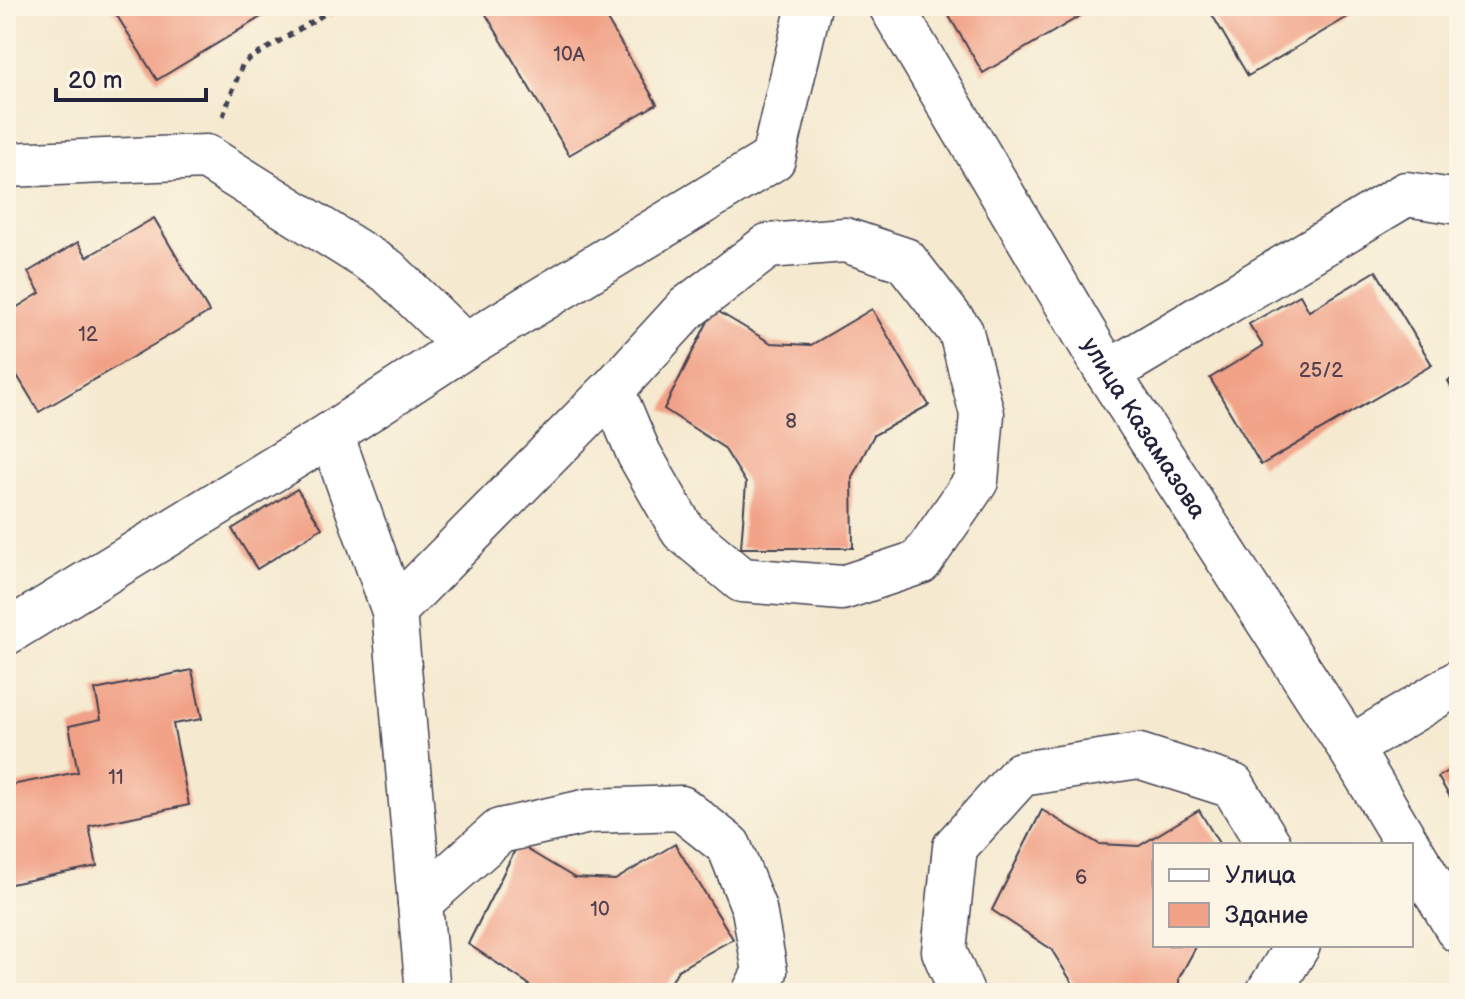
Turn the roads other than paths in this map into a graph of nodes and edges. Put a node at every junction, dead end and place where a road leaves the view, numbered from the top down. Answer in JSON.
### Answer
{"nodes":[{"id":1,"x":809,"y":6,"type":"edge"},
{"id":2,"x":891,"y":6,"type":"edge"},
{"id":3,"x":6,"y":165,"type":"edge"},
{"id":4,"x":1459,"y":202,"type":"edge"},
{"id":5,"x":465,"y":346,"type":"junction"},
{"id":6,"x":1108,"y":373,"type":"junction"},
{"id":7,"x":612,"y":390,"type":"junction"},
{"id":8,"x":331,"y":434,"type":"junction"},
{"id":9,"x":394,"y":611,"type":"junction"},
{"id":10,"x":6,"y":633,"type":"edge"},
{"id":11,"x":1459,"y":682,"type":"edge"},
{"id":12,"x":1350,"y":748,"type":"junction"},
{"id":13,"x":1268,"y":843,"type":"edge"},
{"id":14,"x":1407,"y":843,"type":"edge"},
{"id":15,"x":1413,"y":853,"type":"edge"},
{"id":16,"x":420,"y":902,"type":"junction"},
{"id":17,"x":1459,"y":931,"type":"edge"},
{"id":18,"x":1297,"y":947,"type":"edge"},
{"id":19,"x":428,"y":993,"type":"edge"},
{"id":20,"x":754,"y":993,"type":"edge"},
{"id":21,"x":962,"y":993,"type":"edge"},
{"id":22,"x":1268,"y":993,"type":"edge"}],
"edges":[{"from":1,"to":5,"type":"street"},
{"from":2,"to":6,"type":"street","name":"улица Казамазова"},
{"from":3,"to":5,"type":"street"},
{"from":4,"to":6,"type":"street"},
{"from":5,"to":8,"type":"street"},
{"from":6,"to":12,"type":"street","name":"улица Казамазова"},
{"from":7,"to":7,"type":"street"},
{"from":7,"to":9,"type":"street"},
{"from":8,"to":9,"type":"street"},
{"from":8,"to":10,"type":"street"},
{"from":9,"to":16,"type":"street"},
{"from":11,"to":12,"type":"street"},
{"from":12,"to":14,"type":"street","name":"улица Казамазова"},
{"from":13,"to":21,"type":"street"},
{"from":15,"to":17,"type":"street"},
{"from":16,"to":19,"type":"street"},
{"from":16,"to":20,"type":"street"},
{"from":18,"to":22,"type":"street"}]}
